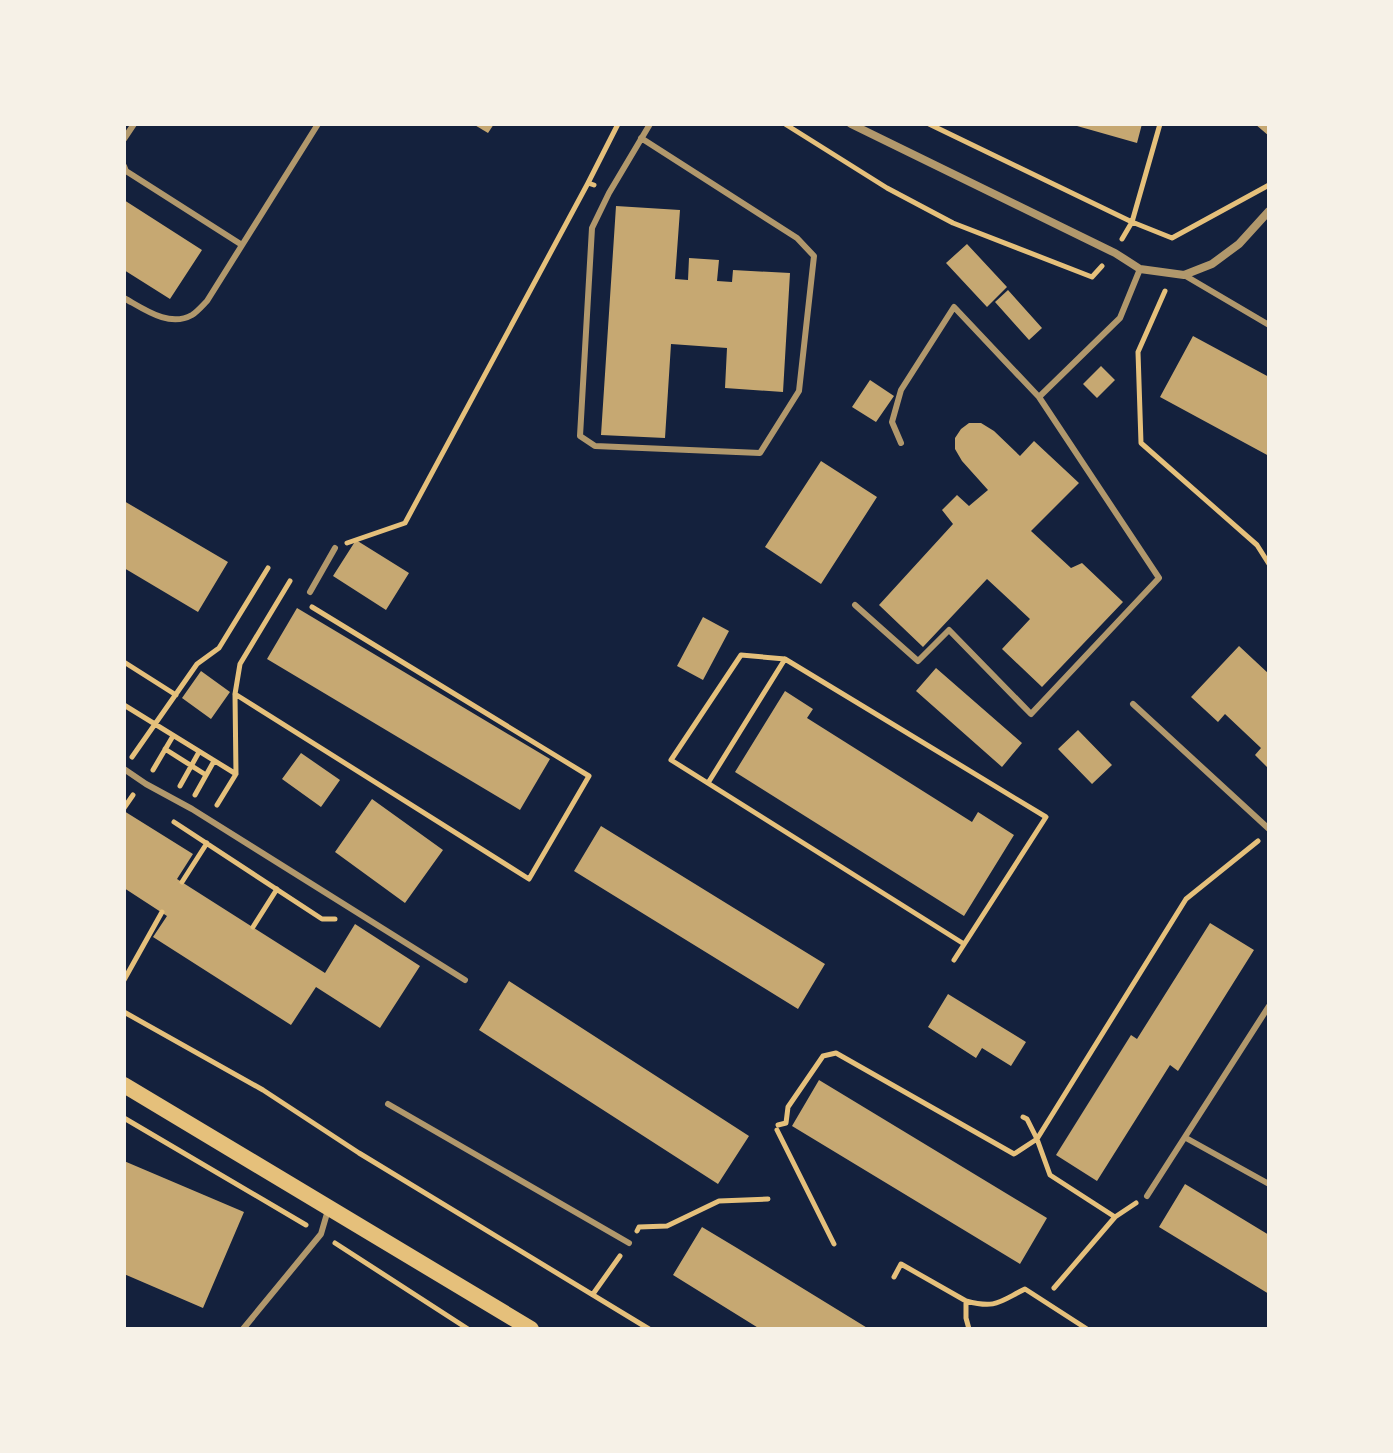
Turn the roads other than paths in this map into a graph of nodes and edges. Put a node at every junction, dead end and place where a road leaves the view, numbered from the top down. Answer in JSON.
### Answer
{"nodes":[{"id":1,"x":134,"y":124,"type":"edge"},
{"id":2,"x":318,"y":124,"type":"edge"},
{"id":3,"x":650,"y":124,"type":"edge"},
{"id":4,"x":851,"y":124,"type":"edge"},
{"id":5,"x":641,"y":138,"type":"junction"},
{"id":6,"x":124,"y":139,"type":"edge"},
{"id":7,"x":124,"y":166,"type":"edge"},
{"id":8,"x":1269,"y":211,"type":"edge"},
{"id":9,"x":242,"y":245,"type":"junction"},
{"id":10,"x":1140,"y":269,"type":"junction"},
{"id":11,"x":1184,"y":275,"type":"junction"},
{"id":12,"x":124,"y":298,"type":"edge"},
{"id":13,"x":1269,"y":325,"type":"edge"},
{"id":14,"x":1039,"y":397,"type":"junction"},
{"id":15,"x":901,"y":443,"type":"dead end"},
{"id":16,"x":335,"y":548,"type":"road end"},
{"id":17,"x":310,"y":592,"type":"dead end"},
{"id":18,"x":855,"y":605,"type":"dead end"},
{"id":19,"x":1133,"y":704,"type":"dead end"},
{"id":20,"x":124,"y":768,"type":"edge"},
{"id":21,"x":1269,"y":831,"type":"edge"},
{"id":22,"x":465,"y":980,"type":"dead end"},
{"id":23,"x":1269,"y":1006,"type":"edge"},
{"id":24,"x":124,"y":1085,"type":"edge"},
{"id":25,"x":388,"y":1104,"type":"dead end"},
{"id":26,"x":1186,"y":1138,"type":"junction"},
{"id":27,"x":1269,"y":1184,"type":"edge"},
{"id":28,"x":1147,"y":1196,"type":"dead end"},
{"id":29,"x":328,"y":1207,"type":"junction"},
{"id":30,"x":629,"y":1243,"type":"road end"},
{"id":31,"x":243,"y":1329,"type":"edge"},
{"id":32,"x":531,"y":1329,"type":"edge"}],
"edges":[{"from":1,"to":6,"type":"lane"},
{"from":2,"to":9,"type":"lane"},
{"from":3,"to":5,"type":"lane"},
{"from":4,"to":10,"type":"street"},
{"from":5,"to":5,"type":"lane"},
{"from":7,"to":9,"type":"lane"},
{"from":8,"to":11,"type":"street"},
{"from":9,"to":12,"type":"lane"},
{"from":10,"to":11,"type":"street"},
{"from":10,"to":14,"type":"lane"},
{"from":11,"to":13,"type":"lane"},
{"from":14,"to":15,"type":"lane"},
{"from":14,"to":18,"type":"lane"},
{"from":16,"to":17,"type":"lane"},
{"from":19,"to":21,"type":"lane"},
{"from":20,"to":22,"type":"lane"},
{"from":23,"to":26,"type":"lane"},
{"from":24,"to":29,"type":"main road"},
{"from":25,"to":30,"type":"lane"},
{"from":26,"to":27,"type":"lane"},
{"from":26,"to":28,"type":"lane"},
{"from":29,"to":31,"type":"lane"},
{"from":29,"to":32,"type":"main road"}]}
